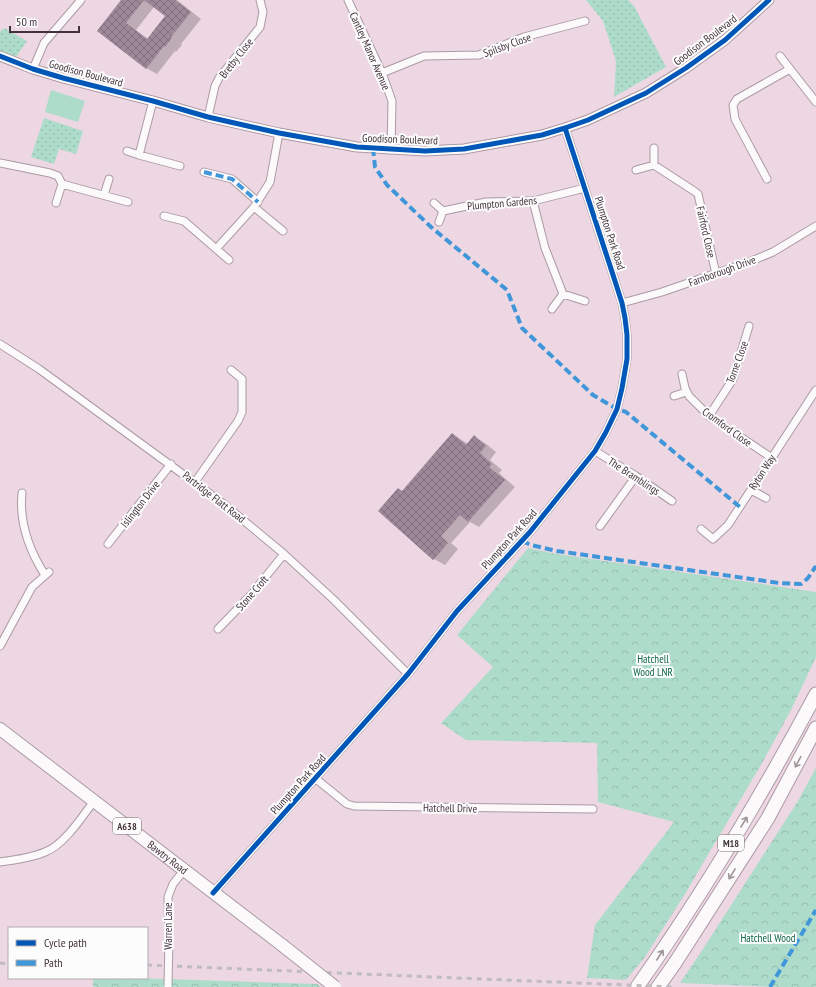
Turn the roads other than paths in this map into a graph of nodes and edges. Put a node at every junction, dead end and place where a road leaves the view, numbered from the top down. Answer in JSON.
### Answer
{"nodes":[{"id":1,"x":81,"y":0,"type":"edge"},
{"id":2,"x":260,"y":0,"type":"edge"},
{"id":3,"x":348,"y":0,"type":"edge"},
{"id":4,"x":769,"y":0,"type":"edge"},
{"id":5,"x":585,"y":21,"type":"dead end"},
{"id":6,"x":0,"y":56,"type":"edge"},
{"id":7,"x":780,"y":56,"type":"dead end"},
{"id":8,"x":33,"y":69,"type":"junction"},
{"id":9,"x":790,"y":69,"type":"junction"},
{"id":10,"x":382,"y":73,"type":"junction"},
{"id":11,"x":153,"y":101,"type":"junction"},
{"id":12,"x":816,"y":102,"type":"edge"},
{"id":13,"x":208,"y":117,"type":"junction"},
{"id":14,"x":565,"y":128,"type":"junction"},
{"id":15,"x":279,"y":132,"type":"junction"},
{"id":16,"x":654,"y":148,"type":"dead end"},
{"id":17,"x":391,"y":150,"type":"junction"},
{"id":18,"x":127,"y":151,"type":"dead end"},
{"id":19,"x":139,"y":155,"type":"junction"},
{"id":20,"x":0,"y":162,"type":"edge"},
{"id":21,"x":654,"y":165,"type":"junction"},
{"id":22,"x":180,"y":166,"type":"dead end"},
{"id":23,"x":636,"y":170,"type":"dead end"},
{"id":24,"x":204,"y":172,"type":"dead end"},
{"id":25,"x":109,"y":179,"type":"dead end"},
{"id":26,"x":767,"y":179,"type":"dead end"},
{"id":27,"x":62,"y":184,"type":"junction"},
{"id":28,"x":585,"y":188,"type":"junction"},
{"id":29,"x":104,"y":195,"type":"junction"},
{"id":30,"x":533,"y":201,"type":"junction"},
{"id":31,"x":56,"y":202,"type":"dead end"},
{"id":32,"x":128,"y":202,"type":"dead end"},
{"id":33,"x":434,"y":203,"type":"dead end"},
{"id":34,"x":256,"y":205,"type":"junction"},
{"id":35,"x":443,"y":211,"type":"junction"},
{"id":36,"x":164,"y":216,"type":"dead end"},
{"id":37,"x":439,"y":222,"type":"dead end"},
{"id":38,"x":816,"y":226,"type":"edge"},
{"id":39,"x":283,"y":231,"type":"dead end"},
{"id":40,"x":216,"y":249,"type":"junction"},
{"id":41,"x":229,"y":260,"type":"dead end"},
{"id":42,"x":716,"y":274,"type":"junction"},
{"id":43,"x":563,"y":294,"type":"junction"},
{"id":44,"x":584,"y":301,"type":"dead end"},
{"id":45,"x":622,"y":303,"type":"junction"},
{"id":46,"x":552,"y":309,"type":"dead end"},
{"id":47,"x":749,"y":326,"type":"dead end"},
{"id":48,"x":1,"y":347,"type":"edge"},
{"id":49,"x":231,"y":370,"type":"dead end"},
{"id":50,"x":682,"y":374,"type":"dead end"},
{"id":51,"x":816,"y":390,"type":"edge"},
{"id":52,"x":686,"y":392,"type":"junction"},
{"id":53,"x":674,"y":396,"type":"dead end"},
{"id":54,"x":709,"y":416,"type":"junction"},
{"id":55,"x":595,"y":452,"type":"junction"},
{"id":56,"x":772,"y":458,"type":"junction"},
{"id":57,"x":171,"y":464,"type":"junction"},
{"id":58,"x":636,"y":476,"type":"junction"},
{"id":59,"x":195,"y":482,"type":"junction"},
{"id":60,"x":751,"y":490,"type":"junction"},
{"id":61,"x":22,"y":493,"type":"dead end"},
{"id":62,"x":766,"y":498,"type":"dead end"},
{"id":63,"x":672,"y":501,"type":"dead end"},
{"id":64,"x":600,"y":526,"type":"dead end"},
{"id":65,"x":701,"y":530,"type":"dead end"},
{"id":66,"x":108,"y":544,"type":"dead end"},
{"id":67,"x":284,"y":554,"type":"junction"},
{"id":68,"x":218,"y":629,"type":"dead end"},
{"id":69,"x":0,"y":646,"type":"edge"},
{"id":70,"x":408,"y":674,"type":"junction"},
{"id":71,"x":816,"y":694,"type":"edge"},
{"id":72,"x":816,"y":728,"type":"edge"},
{"id":73,"x":0,"y":729,"type":"edge"},
{"id":74,"x":316,"y":779,"type":"junction"},
{"id":75,"x":94,"y":801,"type":"junction"},
{"id":76,"x":593,"y":809,"type":"dead end"},
{"id":77,"x":0,"y":862,"type":"edge"},
{"id":78,"x":185,"y":869,"type":"junction"},
{"id":79,"x":213,"y":893,"type":"junction"},
{"id":80,"x":168,"y":986,"type":"edge"},
{"id":81,"x":335,"y":987,"type":"edge"},
{"id":82,"x":637,"y":987,"type":"edge"},
{"id":83,"x":658,"y":987,"type":"edge"}],
"edges":[{"from":1,"to":8,"type":"street"},
{"from":2,"to":13,"type":"street","name":"Bretby Close"},
{"from":3,"to":10,"type":"street","name":"Cantley Manor Avenue"},
{"from":4,"to":14,"type":"street","name":"Goodison Boulevard"},
{"from":5,"to":10,"type":"street","name":"Spilsby Close"},
{"from":6,"to":8,"type":"street","name":"Goodison Boulevard"},
{"from":7,"to":9,"type":"street"},
{"from":8,"to":11,"type":"street","name":"Goodison Boulevard"},
{"from":9,"to":12,"type":"street"},
{"from":9,"to":26,"type":"street"},
{"from":10,"to":17,"type":"street","name":"Cantley Manor Avenue"},
{"from":11,"to":13,"type":"street","name":"Goodison Boulevard"},
{"from":11,"to":19,"type":"street"},
{"from":13,"to":15,"type":"street","name":"Goodison Boulevard"},
{"from":14,"to":17,"type":"street","name":"Goodison Boulevard"},
{"from":14,"to":28,"type":"street","name":"Plumpton Park Road"},
{"from":15,"to":17,"type":"street","name":"Goodison Boulevard"},
{"from":15,"to":34,"type":"street"},
{"from":16,"to":21,"type":"street"},
{"from":18,"to":19,"type":"street"},
{"from":19,"to":22,"type":"street"},
{"from":20,"to":27,"type":"street"},
{"from":21,"to":23,"type":"street"},
{"from":21,"to":42,"type":"street","name":"Fairford Close"},
{"from":24,"to":34,"type":"street"},
{"from":25,"to":29,"type":"street"},
{"from":27,"to":29,"type":"street"},
{"from":27,"to":31,"type":"street"},
{"from":28,"to":30,"type":"street","name":"Plumpton Gardens"},
{"from":28,"to":45,"type":"street","name":"Plumpton Park Road"},
{"from":29,"to":32,"type":"street"},
{"from":30,"to":35,"type":"street","name":"Plumpton Gardens"},
{"from":30,"to":43,"type":"street"},
{"from":33,"to":35,"type":"street"},
{"from":34,"to":39,"type":"street"},
{"from":34,"to":40,"type":"street"},
{"from":35,"to":37,"type":"street"},
{"from":36,"to":40,"type":"street"},
{"from":38,"to":42,"type":"street","name":"Farnborough Drive"},
{"from":40,"to":41,"type":"street"},
{"from":42,"to":45,"type":"street","name":"Farnborough Drive"},
{"from":43,"to":44,"type":"street"},
{"from":43,"to":46,"type":"street"},
{"from":45,"to":55,"type":"street","name":"Plumpton Park Road"},
{"from":47,"to":54,"type":"street","name":"Torne Close"},
{"from":48,"to":57,"type":"street","name":"Partridge Flatt Road"},
{"from":49,"to":59,"type":"street"},
{"from":50,"to":52,"type":"street"},
{"from":51,"to":56,"type":"street","name":"Ryton Way"},
{"from":52,"to":53,"type":"street"},
{"from":52,"to":54,"type":"street","name":"Cromford Close"},
{"from":54,"to":56,"type":"street","name":"Cromford Close"},
{"from":55,"to":58,"type":"street","name":"The Bramblings"},
{"from":55,"to":70,"type":"street","name":"Plumpton Park Road"},
{"from":56,"to":60,"type":"street","name":"Ryton Way"},
{"from":57,"to":59,"type":"street","name":"Partridge Flatt Road"},
{"from":57,"to":66,"type":"street","name":"Islington Drive"},
{"from":58,"to":63,"type":"street","name":"The Bramblings"},
{"from":58,"to":64,"type":"street"},
{"from":59,"to":67,"type":"street","name":"Partridge Flatt Road"},
{"from":60,"to":62,"type":"street"},
{"from":60,"to":65,"type":"street","name":"Ryton Way"},
{"from":61,"to":69,"type":"street"},
{"from":67,"to":68,"type":"street","name":"Stone Croft"},
{"from":67,"to":70,"type":"street","name":"Partridge Flatt Road"},
{"from":70,"to":74,"type":"street","name":"Plumpton Park Road"},
{"from":82,"to":71,"type":"highway","number":"M18","one_way":true},
{"from":72,"to":83,"type":"highway","number":"M18","one_way":true},
{"from":73,"to":75,"type":"highway","name":"Bawtry Road","number":"A638"},
{"from":74,"to":76,"type":"street","name":"Hatchell Drive"},
{"from":74,"to":79,"type":"street","name":"Plumpton Park Road"},
{"from":75,"to":77,"type":"street"},
{"from":75,"to":78,"type":"highway","name":"Bawtry Road","number":"A638"},
{"from":78,"to":79,"type":"highway","name":"Bawtry Road","number":"A638"},
{"from":78,"to":80,"type":"street","name":"Warren Lane","bridge":true},
{"from":79,"to":81,"type":"highway","name":"Bawtry Road","number":"A638","bridge":true}]}
